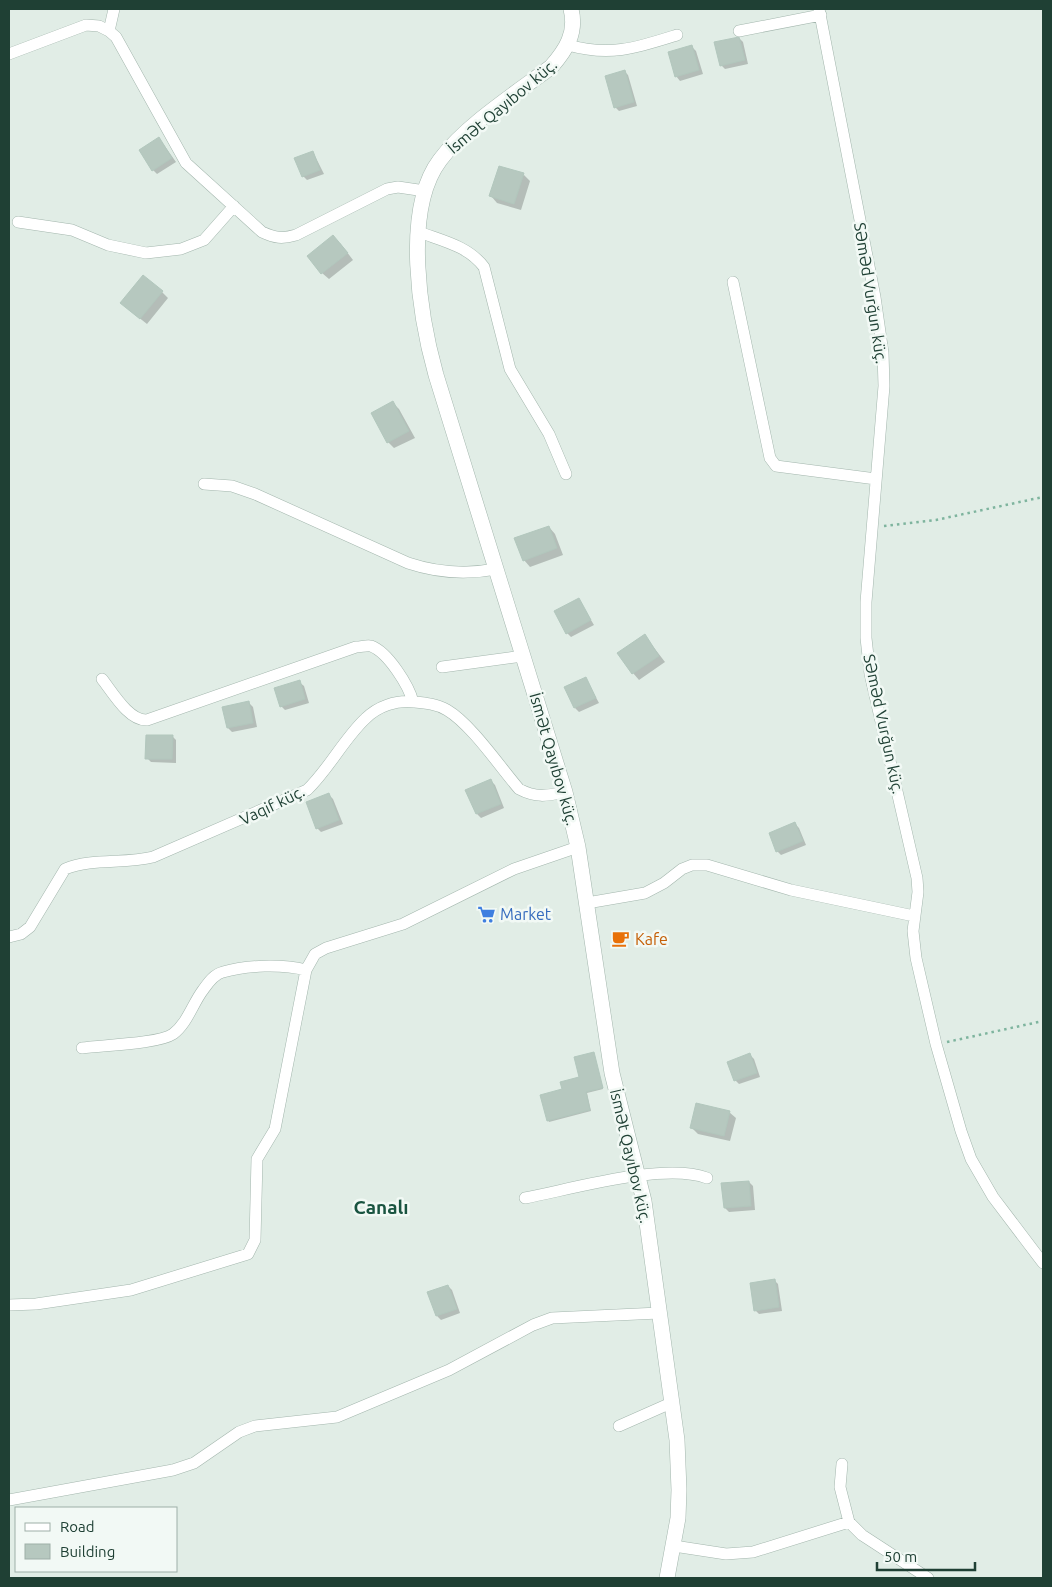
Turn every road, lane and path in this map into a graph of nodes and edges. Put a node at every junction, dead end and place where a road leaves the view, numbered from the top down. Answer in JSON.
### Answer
{"nodes":[{"id":1,"x":114,"y":9,"type":"edge"},
{"id":2,"x":571,"y":9,"type":"edge"},
{"id":3,"x":820,"y":12,"type":"edge"},
{"id":4,"x":109,"y":30,"type":"junction"},
{"id":5,"x":740,"y":31,"type":"dead end"},
{"id":6,"x":676,"y":35,"type":"dead end"},
{"id":7,"x":568,"y":45,"type":"junction"},
{"id":8,"x":9,"y":54,"type":"edge"},
{"id":9,"x":425,"y":191,"type":"junction"},
{"id":10,"x":234,"y":206,"type":"junction"},
{"id":11,"x":18,"y":222,"type":"dead end"},
{"id":12,"x":419,"y":232,"type":"junction"},
{"id":13,"x":733,"y":282,"type":"dead end"},
{"id":14,"x":566,"y":474,"type":"dead end"},
{"id":15,"x":876,"y":479,"type":"junction"},
{"id":16,"x":204,"y":484,"type":"dead end"},
{"id":17,"x":1043,"y":497,"type":"edge"},
{"id":18,"x":872,"y":527,"type":"junction"},
{"id":19,"x":496,"y":569,"type":"junction"},
{"id":20,"x":523,"y":656,"type":"junction"},
{"id":21,"x":442,"y":668,"type":"dead end"},
{"id":22,"x":102,"y":679,"type":"dead end"},
{"id":23,"x":413,"y":702,"type":"junction"},
{"id":24,"x":564,"y":792,"type":"junction"},
{"id":25,"x":578,"y":848,"type":"junction"},
{"id":26,"x":587,"y":903,"type":"junction"},
{"id":27,"x":914,"y":916,"type":"junction"},
{"id":28,"x":9,"y":936,"type":"edge"},
{"id":29,"x":306,"y":970,"type":"junction"},
{"id":30,"x":1043,"y":1021,"type":"edge"},
{"id":31,"x":936,"y":1044,"type":"junction"},
{"id":32,"x":82,"y":1048,"type":"dead end"},
{"id":33,"x":638,"y":1176,"type":"junction"},
{"id":34,"x":707,"y":1178,"type":"dead end"},
{"id":35,"x":525,"y":1198,"type":"dead end"},
{"id":36,"x":1043,"y":1263,"type":"edge"},
{"id":37,"x":9,"y":1305,"type":"edge"},
{"id":38,"x":659,"y":1313,"type":"junction"},
{"id":39,"x":671,"y":1403,"type":"junction"},
{"id":40,"x":620,"y":1426,"type":"dead end"},
{"id":41,"x":842,"y":1464,"type":"dead end"},
{"id":42,"x":9,"y":1500,"type":"edge"},
{"id":43,"x":848,"y":1522,"type":"junction"},
{"id":44,"x":674,"y":1546,"type":"junction"},
{"id":45,"x":667,"y":1578,"type":"edge"},
{"id":46,"x":928,"y":1578,"type":"edge"}],
"edges":[{"from":1,"to":4,"type":"street"},
{"from":2,"to":7,"type":"street","name":"İsmət Qayıbov küç."},
{"from":3,"to":5,"type":"street"},
{"from":3,"to":15,"type":"street","name":"Səməd Vurğun küç."},
{"from":4,"to":8,"type":"street"},
{"from":4,"to":10,"type":"street"},
{"from":6,"to":7,"type":"street"},
{"from":7,"to":9,"type":"street","name":"İsmət Qayıbov küç."},
{"from":9,"to":10,"type":"street"},
{"from":9,"to":12,"type":"street","name":"İsmət Qayıbov küç."},
{"from":10,"to":11,"type":"street"},
{"from":12,"to":14,"type":"street"},
{"from":12,"to":19,"type":"street","name":"İsmət Qayıbov küç."},
{"from":13,"to":15,"type":"street"},
{"from":15,"to":18,"type":"street","name":"Səməd Vurğun küç."},
{"from":16,"to":19,"type":"street"},
{"from":17,"to":18,"type":"path"},
{"from":18,"to":27,"type":"street","name":"Səməd Vurğun küç."},
{"from":19,"to":20,"type":"street","name":"İsmət Qayıbov küç."},
{"from":20,"to":21,"type":"street"},
{"from":20,"to":24,"type":"street","name":"İsmət Qayıbov küç."},
{"from":22,"to":23,"type":"street"},
{"from":23,"to":24,"type":"street","name":"Vaqif küç."},
{"from":23,"to":28,"type":"street","name":"Vaqif küç."},
{"from":24,"to":25,"type":"street","name":"İsmət Qayıbov küç."},
{"from":25,"to":26,"type":"street","name":"İsmət Qayıbov küç."},
{"from":25,"to":29,"type":"street"},
{"from":26,"to":27,"type":"street"},
{"from":26,"to":33,"type":"street","name":"İsmət Qayıbov küç."},
{"from":27,"to":31,"type":"street","name":"Səməd Vurğun küç."},
{"from":29,"to":32,"type":"street"},
{"from":29,"to":37,"type":"street"},
{"from":30,"to":31,"type":"path"},
{"from":31,"to":36,"type":"street","name":"Səməd Vurğun küç."},
{"from":33,"to":34,"type":"street"},
{"from":33,"to":35,"type":"street"},
{"from":33,"to":38,"type":"street","name":"İsmət Qayıbov küç."},
{"from":38,"to":39,"type":"street","name":"İsmət Qayıbov küç."},
{"from":38,"to":42,"type":"street"},
{"from":39,"to":40,"type":"street"},
{"from":39,"to":44,"type":"street","name":"İsmət Qayıbov küç."},
{"from":41,"to":43,"type":"street"},
{"from":43,"to":44,"type":"street"},
{"from":43,"to":46,"type":"street"},
{"from":44,"to":45,"type":"street","name":"İsmət Qayıbov küç."}]}
